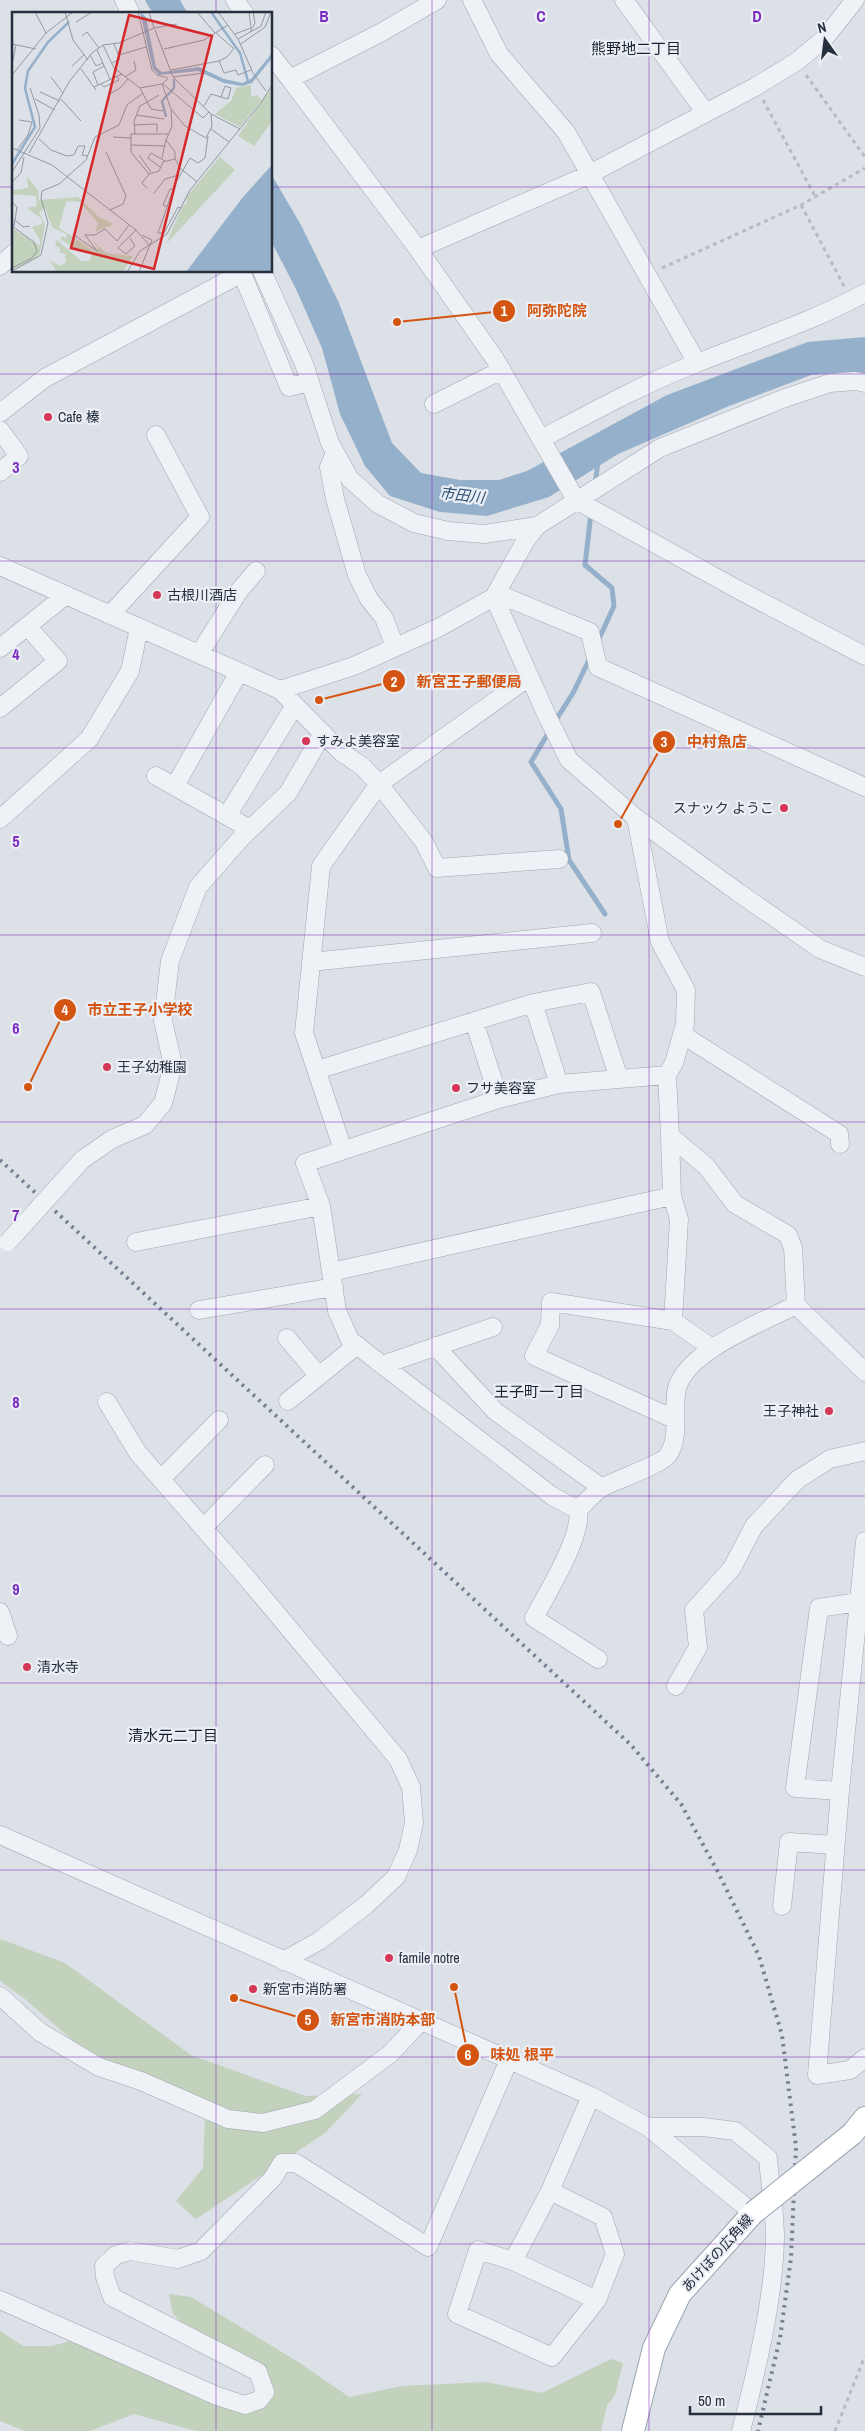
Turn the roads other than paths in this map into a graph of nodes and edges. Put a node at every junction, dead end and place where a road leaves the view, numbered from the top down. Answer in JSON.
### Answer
{"nodes":[{"id":1,"x":124,"y":0,"type":"edge"},
{"id":2,"x":235,"y":0,"type":"edge"},
{"id":3,"x":437,"y":0,"type":"edge"},
{"id":4,"x":472,"y":0,"type":"edge"},
{"id":5,"x":624,"y":0,"type":"edge"},
{"id":6,"x":855,"y":0,"type":"edge"},
{"id":7,"x":130,"y":12,"type":"edge"},
{"id":8,"x":244,"y":12,"type":"edge"},
{"id":9,"x":272,"y":59,"type":"edge"},
{"id":10,"x":290,"y":79,"type":"junction"},
{"id":11,"x":705,"y":112,"type":"junction"},
{"id":12,"x":591,"y":174,"type":"junction"},
{"id":13,"x":418,"y":249,"type":"junction"},
{"id":14,"x":12,"y":255,"type":"edge"},
{"id":15,"x":0,"y":266,"type":"edge"},
{"id":16,"x":241,"y":272,"type":"edge"},
{"id":17,"x":262,"y":272,"type":"edge"},
{"id":18,"x":858,"y":297,"type":"edge"},
{"id":19,"x":697,"y":363,"type":"junction"},
{"id":20,"x":502,"y":370,"type":"junction"},
{"id":21,"x":310,"y":382,"type":"junction"},
{"id":22,"x":865,"y":382,"type":"edge"},
{"id":23,"x":434,"y":404,"type":"dead end"},
{"id":24,"x":0,"y":414,"type":"edge"},
{"id":25,"x":0,"y":430,"type":"edge"},
{"id":26,"x":156,"y":435,"type":"dead end"},
{"id":27,"x":544,"y":445,"type":"junction"},
{"id":28,"x":336,"y":453,"type":"junction"},
{"id":29,"x":0,"y":472,"type":"edge"},
{"id":30,"x":576,"y":500,"type":"junction"},
{"id":31,"x":537,"y":526,"type":"junction"},
{"id":32,"x":0,"y":566,"type":"edge"},
{"id":33,"x":256,"y":571,"type":"dead end"},
{"id":34,"x":66,"y":595,"type":"junction"},
{"id":35,"x":495,"y":595,"type":"junction"},
{"id":36,"x":110,"y":615,"type":"junction"},
{"id":37,"x":27,"y":626,"type":"junction"},
{"id":38,"x":139,"y":628,"type":"junction"},
{"id":39,"x":395,"y":647,"type":"junction"},
{"id":40,"x":0,"y":648,"type":"edge"},
{"id":41,"x":199,"y":654,"type":"junction"},
{"id":42,"x":865,"y":656,"type":"edge"},
{"id":43,"x":239,"y":672,"type":"junction"},
{"id":44,"x":529,"y":677,"type":"junction"},
{"id":45,"x":280,"y":690,"type":"junction"},
{"id":46,"x":296,"y":705,"type":"junction"},
{"id":47,"x":0,"y":708,"type":"edge"},
{"id":48,"x":323,"y":733,"type":"junction"},
{"id":49,"x":156,"y":776,"type":"dead end"},
{"id":50,"x":379,"y":784,"type":"junction"},
{"id":51,"x":175,"y":786,"type":"junction"},
{"id":52,"x":865,"y":787,"type":"edge"},
{"id":53,"x":227,"y":816,"type":"junction"},
{"id":54,"x":636,"y":818,"type":"junction"},
{"id":55,"x":0,"y":819,"type":"edge"},
{"id":56,"x":250,"y":829,"type":"junction"},
{"id":57,"x":559,"y":859,"type":"dead end"},
{"id":58,"x":592,"y":933,"type":"dead end"},
{"id":59,"x":311,"y":962,"type":"junction"},
{"id":60,"x":865,"y":966,"type":"edge"},
{"id":61,"x":533,"y":1003,"type":"junction"},
{"id":62,"x":474,"y":1021,"type":"junction"},
{"id":63,"x":683,"y":1035,"type":"junction"},
{"id":64,"x":317,"y":1070,"type":"junction"},
{"id":65,"x":667,"y":1075,"type":"junction"},
{"id":66,"x":619,"y":1079,"type":"junction"},
{"id":67,"x":558,"y":1084,"type":"junction"},
{"id":68,"x":499,"y":1099,"type":"junction"},
{"id":69,"x":670,"y":1136,"type":"junction"},
{"id":70,"x":840,"y":1144,"type":"dead end"},
{"id":71,"x":343,"y":1150,"type":"junction"},
{"id":72,"x":672,"y":1196,"type":"junction"},
{"id":73,"x":321,"y":1206,"type":"junction"},
{"id":74,"x":136,"y":1242,"type":"dead end"},
{"id":75,"x":4,"y":1244,"type":"edge"},
{"id":76,"x":333,"y":1279,"type":"junction"},
{"id":77,"x":796,"y":1305,"type":"junction"},
{"id":78,"x":199,"y":1310,"type":"dead end"},
{"id":79,"x":673,"y":1321,"type":"junction"},
{"id":80,"x":493,"y":1327,"type":"dead end"},
{"id":81,"x":287,"y":1338,"type":"dead end"},
{"id":82,"x":357,"y":1345,"type":"junction"},
{"id":83,"x":435,"y":1346,"type":"junction"},
{"id":84,"x":712,"y":1348,"type":"junction"},
{"id":85,"x":382,"y":1365,"type":"junction"},
{"id":86,"x":865,"y":1372,"type":"edge"},
{"id":87,"x":319,"y":1376,"type":"junction"},
{"id":88,"x":288,"y":1401,"type":"dead end"},
{"id":89,"x":107,"y":1402,"type":"dead end"},
{"id":90,"x":674,"y":1419,"type":"junction"},
{"id":91,"x":219,"y":1420,"type":"dead end"},
{"id":92,"x":865,"y":1451,"type":"edge"},
{"id":93,"x":264,"y":1465,"type":"dead end"},
{"id":94,"x":161,"y":1479,"type":"junction"},
{"id":95,"x":602,"y":1488,"type":"junction"},
{"id":96,"x":578,"y":1510,"type":"junction"},
{"id":97,"x":203,"y":1528,"type":"junction"},
{"id":98,"x":865,"y":1541,"type":"edge"},
{"id":99,"x":858,"y":1602,"type":"junction"},
{"id":100,"x":0,"y":1612,"type":"edge"},
{"id":101,"x":8,"y":1636,"type":"dead end"},
{"id":102,"x":598,"y":1659,"type":"dead end"},
{"id":103,"x":676,"y":1686,"type":"dead end"},
{"id":104,"x":840,"y":1791,"type":"junction"},
{"id":105,"x":0,"y":1835,"type":"edge"},
{"id":106,"x":835,"y":1845,"type":"junction"},
{"id":107,"x":782,"y":1906,"type":"dead end"},
{"id":108,"x":283,"y":1960,"type":"junction"},
{"id":109,"x":0,"y":1996,"type":"edge"},
{"id":110,"x":421,"y":2021,"type":"junction"},
{"id":111,"x":865,"y":2058,"type":"edge"},
{"id":112,"x":509,"y":2060,"type":"junction"},
{"id":113,"x":591,"y":2096,"type":"junction"},
{"id":114,"x":859,"y":2126,"type":"edge"},
{"id":115,"x":648,"y":2127,"type":"junction"},
{"id":116,"x":550,"y":2191,"type":"junction"},
{"id":117,"x":753,"y":2213,"type":"junction"},
{"id":118,"x":513,"y":2261,"type":"junction"},
{"id":119,"x":0,"y":2300,"type":"edge"},
{"id":120,"x":597,"y":2300,"type":"junction"},
{"id":121,"x":633,"y":2431,"type":"edge"},
{"id":122,"x":741,"y":2431,"type":"edge"}],
"edges":[{"from":1,"to":7,"type":"street"},
{"from":2,"to":8,"type":"street"},
{"from":3,"to":10,"type":"street"},
{"from":4,"to":12,"type":"street"},
{"from":5,"to":11,"type":"street"},
{"from":6,"to":11,"type":"street"},
{"from":9,"to":10,"type":"street"},
{"from":10,"to":13,"type":"street"},
{"from":11,"to":12,"type":"street"},
{"from":12,"to":13,"type":"street"},
{"from":12,"to":19,"type":"street"},
{"from":13,"to":20,"type":"street"},
{"from":14,"to":15,"type":"street"},
{"from":16,"to":21,"type":"street"},
{"from":16,"to":24,"type":"street"},
{"from":17,"to":21,"type":"street"},
{"from":18,"to":19,"type":"street"},
{"from":19,"to":27,"type":"street"},
{"from":20,"to":23,"type":"street"},
{"from":20,"to":27,"type":"street"},
{"from":21,"to":28,"type":"street"},
{"from":22,"to":30,"type":"street"},
{"from":25,"to":29,"type":"street"},
{"from":26,"to":36,"type":"street"},
{"from":27,"to":30,"type":"street"},
{"from":28,"to":31,"type":"street"},
{"from":28,"to":39,"type":"street"},
{"from":30,"to":31,"type":"street"},
{"from":30,"to":42,"type":"street"},
{"from":31,"to":35,"type":"street"},
{"from":32,"to":34,"type":"street"},
{"from":33,"to":41,"type":"street"},
{"from":34,"to":36,"type":"street"},
{"from":34,"to":37,"type":"street"},
{"from":35,"to":39,"type":"street"},
{"from":35,"to":44,"type":"street"},
{"from":35,"to":52,"type":"street"},
{"from":36,"to":38,"type":"street"},
{"from":37,"to":40,"type":"street"},
{"from":37,"to":47,"type":"street"},
{"from":38,"to":41,"type":"street"},
{"from":38,"to":55,"type":"street"},
{"from":39,"to":45,"type":"street"},
{"from":41,"to":43,"type":"street"},
{"from":43,"to":45,"type":"street"},
{"from":43,"to":51,"type":"street"},
{"from":44,"to":50,"type":"street"},
{"from":44,"to":54,"type":"street"},
{"from":45,"to":46,"type":"street"},
{"from":46,"to":48,"type":"street"},
{"from":46,"to":53,"type":"street"},
{"from":48,"to":50,"type":"street"},
{"from":48,"to":56,"type":"street"},
{"from":49,"to":51,"type":"street"},
{"from":50,"to":57,"type":"street"},
{"from":50,"to":59,"type":"street"},
{"from":51,"to":53,"type":"street"},
{"from":53,"to":56,"type":"street"},
{"from":54,"to":60,"type":"street"},
{"from":54,"to":63,"type":"street"},
{"from":56,"to":75,"type":"street","bridge":true},
{"from":58,"to":59,"type":"street"},
{"from":59,"to":64,"type":"street"},
{"from":61,"to":62,"type":"street"},
{"from":61,"to":66,"type":"street"},
{"from":61,"to":67,"type":"street"},
{"from":62,"to":64,"type":"street"},
{"from":62,"to":68,"type":"street"},
{"from":63,"to":65,"type":"street"},
{"from":63,"to":70,"type":"street"},
{"from":64,"to":71,"type":"street"},
{"from":65,"to":66,"type":"street"},
{"from":65,"to":69,"type":"street"},
{"from":66,"to":67,"type":"street"},
{"from":67,"to":68,"type":"street"},
{"from":68,"to":71,"type":"street"},
{"from":69,"to":72,"type":"street"},
{"from":69,"to":77,"type":"street"},
{"from":71,"to":73,"type":"street"},
{"from":72,"to":76,"type":"street"},
{"from":72,"to":79,"type":"street"},
{"from":73,"to":74,"type":"street"},
{"from":73,"to":76,"type":"street"},
{"from":76,"to":78,"type":"street"},
{"from":76,"to":82,"type":"street"},
{"from":77,"to":84,"type":"street"},
{"from":77,"to":86,"type":"street"},
{"from":79,"to":84,"type":"street"},
{"from":79,"to":90,"type":"street"},
{"from":80,"to":83,"type":"street"},
{"from":81,"to":87,"type":"street"},
{"from":82,"to":85,"type":"street"},
{"from":82,"to":87,"type":"street"},
{"from":83,"to":85,"type":"street"},
{"from":83,"to":95,"type":"street"},
{"from":84,"to":90,"type":"street"},
{"from":85,"to":96,"type":"street"},
{"from":87,"to":88,"type":"street"},
{"from":89,"to":94,"type":"street"},
{"from":90,"to":95,"type":"street"},
{"from":91,"to":94,"type":"street"},
{"from":92,"to":103,"type":"street"},
{"from":93,"to":97,"type":"street"},
{"from":94,"to":97,"type":"street"},
{"from":95,"to":96,"type":"street"},
{"from":96,"to":102,"type":"street"},
{"from":97,"to":108,"type":"street"},
{"from":98,"to":99,"type":"street"},
{"from":99,"to":104,"type":"street"},
{"from":99,"to":104,"type":"street"},
{"from":100,"to":101,"type":"street"},
{"from":104,"to":106,"type":"street"},
{"from":105,"to":108,"type":"street"},
{"from":106,"to":107,"type":"street"},
{"from":106,"to":111,"type":"street"},
{"from":108,"to":110,"type":"street"},
{"from":109,"to":110,"type":"street"},
{"from":110,"to":112,"type":"street"},
{"from":112,"to":113,"type":"street"},
{"from":112,"to":119,"type":"street"},
{"from":113,"to":115,"type":"street"},
{"from":113,"to":116,"type":"street"},
{"from":114,"to":117,"type":"main road","name":"あけぼの広角線","bridge":true},
{"from":115,"to":117,"type":"street"},
{"from":115,"to":122,"type":"street"},
{"from":116,"to":118,"type":"street"},
{"from":116,"to":120,"type":"street"},
{"from":117,"to":121,"type":"main road","name":"あけぼの広角線"},
{"from":118,"to":120,"type":"street"},
{"from":118,"to":120,"type":"street"}]}
